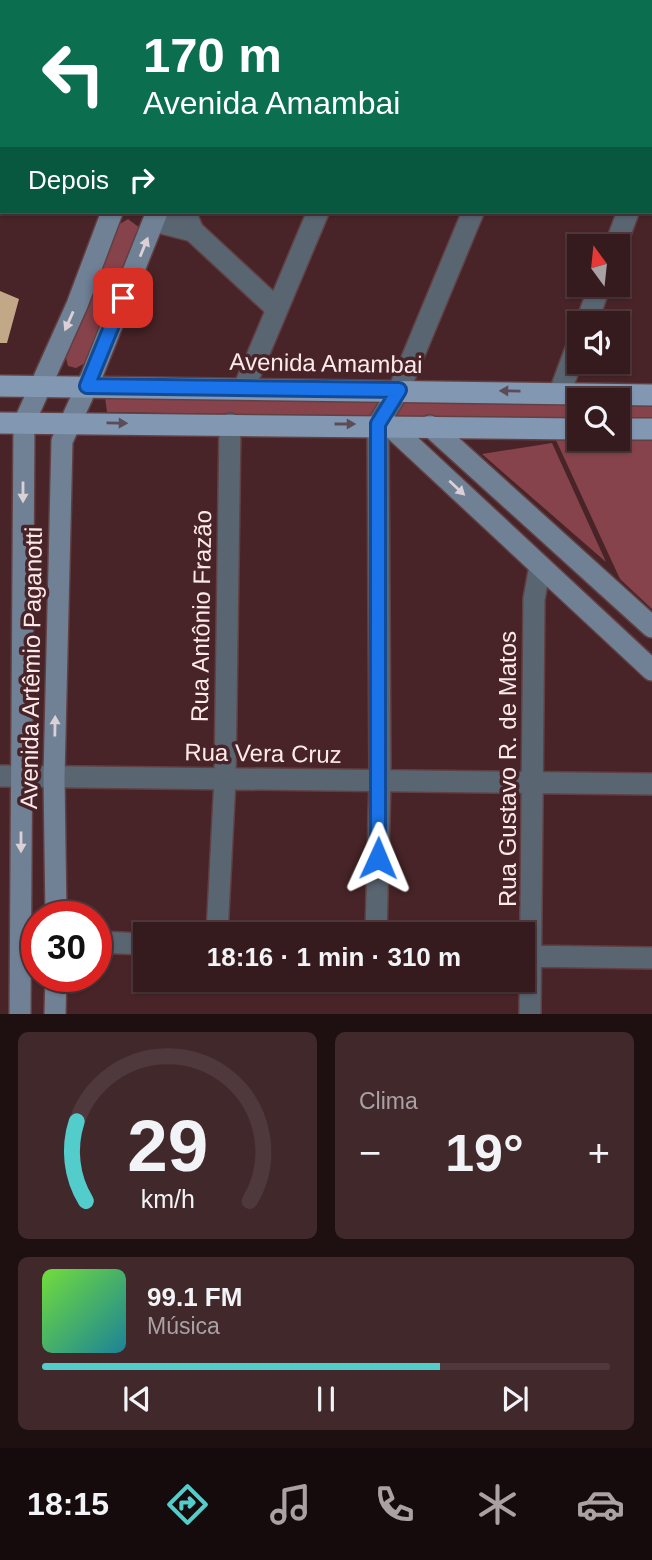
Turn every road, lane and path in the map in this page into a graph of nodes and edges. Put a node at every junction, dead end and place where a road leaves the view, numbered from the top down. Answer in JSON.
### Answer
{"nodes":[{"id":1,"x":111,"y":214,"type":"edge"},
{"id":2,"x":317,"y":214,"type":"edge"},
{"id":3,"x":472,"y":214,"type":"edge"},
{"id":4,"x":627,"y":214,"type":"edge"},
{"id":5,"x":152,"y":215,"type":"edge"},
{"id":6,"x":189,"y":221,"type":"edge"},
{"id":7,"x":620,"y":234,"type":"edge"},
{"id":8,"x":277,"y":309,"type":"junction"},
{"id":9,"x":567,"y":373,"type":"edge"},
{"id":10,"x":0,"y":386,"type":"edge"},
{"id":11,"x":41,"y":386,"type":"junction"},
{"id":12,"x":87,"y":386,"type":"junction"},
{"id":13,"x":244,"y":388,"type":"junction"},
{"id":14,"x":399,"y":390,"type":"junction"},
{"id":15,"x":560,"y":392,"type":"junction"},
{"id":16,"x":652,"y":395,"type":"edge"},
{"id":17,"x":69,"y":422,"type":"junction"},
{"id":18,"x":0,"y":423,"type":"edge"},
{"id":19,"x":24,"y":423,"type":"junction"},
{"id":20,"x":230,"y":424,"type":"junction"},
{"id":21,"x":383,"y":424,"type":"junction"},
{"id":22,"x":567,"y":429,"type":"edge"},
{"id":23,"x":630,"y":429,"type":"edge"},
{"id":24,"x":652,"y":429,"type":"edge"},
{"id":25,"x":436,"y":432,"type":"junction"},
{"id":26,"x":421,"y":454,"type":"junction"},
{"id":27,"x":540,"y":566,"type":"junction"},
{"id":28,"x":652,"y":627,"type":"edge"},
{"id":29,"x":652,"y":670,"type":"edge"},
{"id":30,"x":0,"y":776,"type":"edge"},
{"id":31,"x":23,"y":776,"type":"junction"},
{"id":32,"x":54,"y":776,"type":"junction"},
{"id":33,"x":225,"y":779,"type":"junction"},
{"id":34,"x":380,"y":780,"type":"junction"},
{"id":35,"x":534,"y":782,"type":"junction"},
{"id":36,"x":652,"y":783,"type":"edge"},
{"id":37,"x":56,"y":901,"type":"edge"},
{"id":38,"x":218,"y":922,"type":"edge"},
{"id":39,"x":376,"y":922,"type":"edge"},
{"id":40,"x":528,"y":922,"type":"edge"},
{"id":41,"x":112,"y":942,"type":"edge"},
{"id":42,"x":133,"y":943,"type":"edge"},
{"id":43,"x":535,"y":956,"type":"edge"},
{"id":44,"x":652,"y":958,"type":"edge"},
{"id":45,"x":56,"y":992,"type":"edge"},
{"id":46,"x":529,"y":992,"type":"edge"},
{"id":47,"x":20,"y":1014,"type":"edge"},
{"id":48,"x":55,"y":1014,"type":"edge"},
{"id":49,"x":530,"y":1014,"type":"edge"}],
"edges":[{"from":1,"to":11,"type":"street","one_way":true},
{"from":2,"to":8,"type":"street"},
{"from":3,"to":14,"type":"street"},
{"from":4,"to":7,"type":"street"},
{"from":5,"to":6,"type":"street"},
{"from":12,"to":5,"type":"street","name":"Avenida Artêmio Paganotti","one_way":true},
{"from":6,"to":8,"type":"street"},
{"from":8,"to":13,"type":"street"},
{"from":9,"to":15,"type":"street"},
{"from":10,"to":11,"type":"main road","name":"Avenida Amambai"},
{"from":11,"to":12,"type":"main road","name":"Avenida Amambai"},
{"from":11,"to":19,"type":"street"},
{"from":12,"to":13,"type":"main road","name":"Avenida Amambai"},
{"from":12,"to":17,"type":"street","name":"Avenida Artêmio Paganotti"},
{"from":13,"to":14,"type":"main road","name":"Avenida Amambai"},
{"from":15,"to":14,"type":"main road","name":"Avenida Amambai","one_way":true},
{"from":14,"to":21,"type":"street"},
{"from":15,"to":16,"type":"main road","name":"Avenida Amambai"},
{"from":17,"to":19,"type":"main road"},
{"from":17,"to":20,"type":"main road","one_way":true},
{"from":32,"to":17,"type":"street","name":"Avenida Artêmio Paganotti","one_way":true},
{"from":18,"to":19,"type":"main road"},
{"from":19,"to":31,"type":"street","name":"Avenida Artêmio Paganotti","one_way":true},
{"from":20,"to":21,"type":"main road","one_way":true},
{"from":20,"to":33,"type":"street","name":"Rua Antônio Frazão"},
{"from":21,"to":25,"type":"main road"},
{"from":21,"to":26,"type":"street"},
{"from":21,"to":34,"type":"street"},
{"from":22,"to":25,"type":"main road"},
{"from":23,"to":24,"type":"main road"},
{"from":25,"to":26,"type":"street"},
{"from":25,"to":28,"type":"street"},
{"from":26,"to":27,"type":"street","one_way":true},
{"from":27,"to":29,"type":"street"},
{"from":27,"to":35,"type":"street","name":"Rua Gustavo R. de Matos"},
{"from":30,"to":31,"type":"street","name":"Rua Vera Cruz"},
{"from":31,"to":32,"type":"street","name":"Rua Vera Cruz"},
{"from":31,"to":47,"type":"street","name":"Avenida Artêmio Paganotti","one_way":true},
{"from":32,"to":33,"type":"street","name":"Rua Vera Cruz"},
{"from":32,"to":37,"type":"street","name":"Avenida Artêmio Paganotti"},
{"from":33,"to":34,"type":"street","name":"Rua Vera Cruz"},
{"from":33,"to":38,"type":"street","name":"Rua Antônio Frazão"},
{"from":34,"to":35,"type":"street","name":"Rua Vera Cruz"},
{"from":34,"to":39,"type":"street"},
{"from":35,"to":36,"type":"street","name":"Rua Vera Cruz"},
{"from":35,"to":40,"type":"street","name":"Rua Gustavo R. de Matos"},
{"from":41,"to":42,"type":"street"},
{"from":43,"to":44,"type":"street"},
{"from":45,"to":48,"type":"street"},
{"from":46,"to":49,"type":"street","name":"Rua Gustavo R. de Matos"}]}
